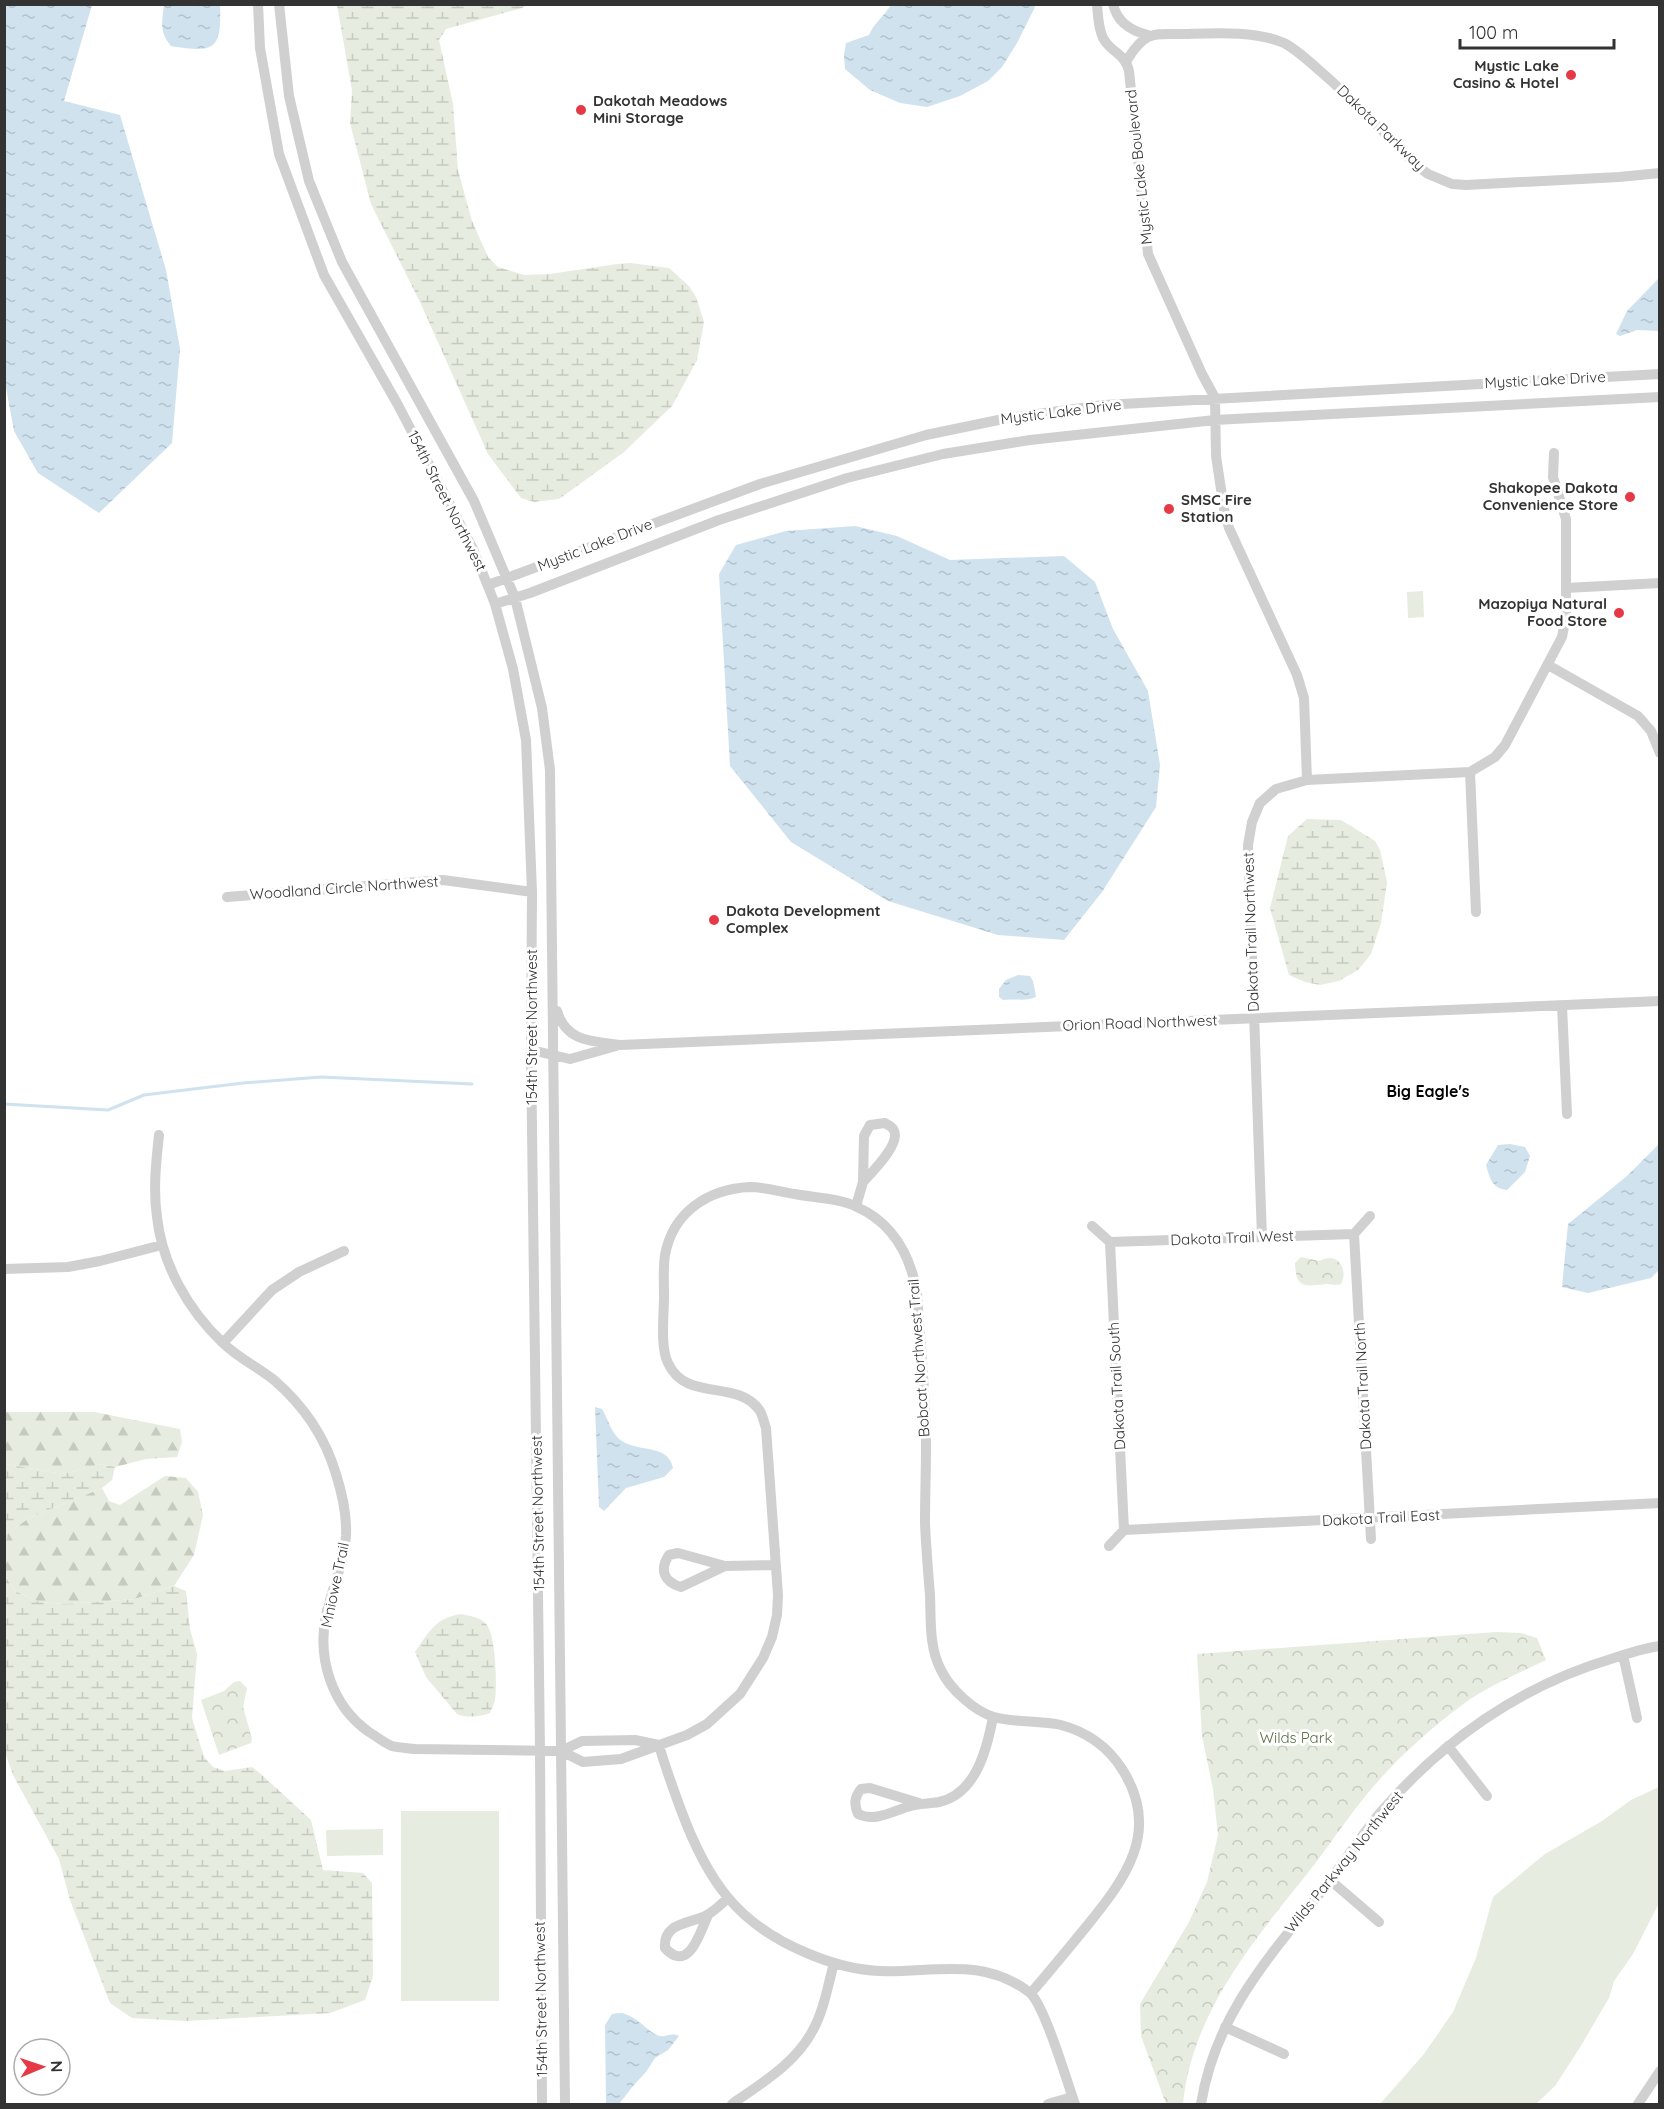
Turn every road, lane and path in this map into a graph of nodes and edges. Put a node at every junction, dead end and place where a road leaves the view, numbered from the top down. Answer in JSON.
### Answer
{"nodes":[{"id":1,"x":258,"y":4,"type":"edge"},
{"id":2,"x":279,"y":4,"type":"edge"},
{"id":3,"x":1097,"y":4,"type":"edge"},
{"id":4,"x":1113,"y":4,"type":"edge"},
{"id":5,"x":1148,"y":35,"type":"junction"},
{"id":6,"x":1127,"y":60,"type":"junction"},
{"id":7,"x":1659,"y":172,"type":"edge"},
{"id":8,"x":1659,"y":374,"type":"edge"},
{"id":9,"x":1659,"y":397,"type":"edge"},
{"id":10,"x":1215,"y":398,"type":"junction"},
{"id":11,"x":1215,"y":420,"type":"junction"},
{"id":12,"x":1554,"y":453,"type":"dead end"},
{"id":13,"x":507,"y":579,"type":"junction"},
{"id":14,"x":1659,"y":584,"type":"edge"},
{"id":15,"x":488,"y":585,"type":"junction"},
{"id":16,"x":1566,"y":588,"type":"junction"},
{"id":17,"x":515,"y":598,"type":"junction"},
{"id":18,"x":495,"y":604,"type":"junction"},
{"id":19,"x":1548,"y":665,"type":"junction"},
{"id":20,"x":1659,"y":753,"type":"edge"},
{"id":21,"x":1470,"y":772,"type":"junction"},
{"id":22,"x":1307,"y":780,"type":"junction"},
{"id":23,"x":532,"y":892,"type":"junction"},
{"id":24,"x":227,"y":897,"type":"dead end"},
{"id":25,"x":1476,"y":912,"type":"dead end"},
{"id":26,"x":553,"y":998,"type":"junction"},
{"id":27,"x":1659,"y":1001,"type":"edge"},
{"id":28,"x":1562,"y":1006,"type":"junction"},
{"id":29,"x":1254,"y":1018,"type":"junction"},
{"id":30,"x":620,"y":1045,"type":"junction"},
{"id":31,"x":531,"y":1050,"type":"junction"},
{"id":32,"x":554,"y":1055,"type":"junction"},
{"id":33,"x":1567,"y":1114,"type":"dead end"},
{"id":34,"x":159,"y":1135,"type":"dead end"},
{"id":35,"x":863,"y":1182,"type":"junction"},
{"id":36,"x":856,"y":1206,"type":"junction"},
{"id":37,"x":1370,"y":1216,"type":"dead end"},
{"id":38,"x":1092,"y":1226,"type":"dead end"},
{"id":39,"x":1354,"y":1233,"type":"junction"},
{"id":40,"x":1262,"y":1237,"type":"junction"},
{"id":41,"x":1110,"y":1242,"type":"junction"},
{"id":42,"x":162,"y":1245,"type":"junction"},
{"id":43,"x":344,"y":1251,"type":"dead end"},
{"id":44,"x":4,"y":1269,"type":"edge"},
{"id":45,"x":223,"y":1343,"type":"junction"},
{"id":46,"x":1659,"y":1503,"type":"edge"},
{"id":47,"x":1370,"y":1518,"type":"junction"},
{"id":48,"x":1124,"y":1530,"type":"junction"},
{"id":49,"x":1371,"y":1539,"type":"dead end"},
{"id":50,"x":1109,"y":1546,"type":"dead end"},
{"id":51,"x":776,"y":1565,"type":"junction"},
{"id":52,"x":725,"y":1566,"type":"junction"},
{"id":53,"x":1659,"y":1646,"type":"edge"},
{"id":54,"x":1623,"y":1655,"type":"junction"},
{"id":55,"x":993,"y":1717,"type":"junction"},
{"id":56,"x":1637,"y":1718,"type":"dead end"},
{"id":57,"x":659,"y":1745,"type":"junction"},
{"id":58,"x":1448,"y":1746,"type":"junction"},
{"id":59,"x":540,"y":1750,"type":"junction"},
{"id":60,"x":561,"y":1751,"type":"junction"},
{"id":61,"x":1487,"y":1796,"type":"dead end"},
{"id":62,"x":919,"y":1803,"type":"junction"},
{"id":63,"x":1330,"y":1880,"type":"junction"},
{"id":64,"x":728,"y":1898,"type":"junction"},
{"id":65,"x":708,"y":1915,"type":"dead end"},
{"id":66,"x":1378,"y":1922,"type":"dead end"},
{"id":67,"x":834,"y":1964,"type":"junction"},
{"id":68,"x":1031,"y":1993,"type":"junction"},
{"id":69,"x":1225,"y":2027,"type":"junction"},
{"id":70,"x":1284,"y":2054,"type":"dead end"},
{"id":71,"x":1659,"y":2071,"type":"edge"},
{"id":72,"x":1074,"y":2101,"type":"edge"},
{"id":73,"x":542,"y":2104,"type":"edge"},
{"id":74,"x":565,"y":2104,"type":"edge"},
{"id":75,"x":732,"y":2104,"type":"edge"},
{"id":76,"x":1048,"y":2104,"type":"edge"},
{"id":77,"x":1201,"y":2104,"type":"edge"},
{"id":78,"x":1638,"y":2104,"type":"edge"}],
"edges":[{"from":1,"to":15,"type":"street","name":"154th Street Northwest"},
{"from":2,"to":13,"type":"street","name":"154th Street Northwest"},
{"from":3,"to":6,"type":"street"},
{"from":4,"to":5,"type":"street"},
{"from":5,"to":6,"type":"street"},
{"from":5,"to":7,"type":"street","name":"Dakota Parkway"},
{"from":6,"to":10,"type":"street","name":"Mystic Lake Boulevard"},
{"from":8,"to":10,"type":"street","name":"Mystic Lake Drive"},
{"from":9,"to":11,"type":"street","name":"Mystic Lake Drive"},
{"from":10,"to":11,"type":"street"},
{"from":10,"to":13,"type":"street","name":"Mystic Lake Drive"},
{"from":11,"to":17,"type":"street","name":"Mystic Lake Drive"},
{"from":11,"to":22,"type":"street"},
{"from":12,"to":16,"type":"street","name":"Dakota Trail Northwest"},
{"from":13,"to":15,"type":"street","name":"Mystic Lake Drive"},
{"from":13,"to":17,"type":"street","name":"154th Street Northwest"},
{"from":14,"to":16,"type":"street"},
{"from":15,"to":18,"type":"street","name":"154th Street Northwest"},
{"from":16,"to":19,"type":"street","name":"Dakota Trail Northwest"},
{"from":17,"to":18,"type":"street","name":"Mystic Lake Drive"},
{"from":17,"to":26,"type":"street","name":"154th Street Northwest"},
{"from":18,"to":23,"type":"street","name":"154th Street Northwest"},
{"from":19,"to":20,"type":"street"},
{"from":19,"to":21,"type":"street","name":"Dakota Trail Northwest"},
{"from":21,"to":22,"type":"street","name":"Dakota Trail Northwest"},
{"from":21,"to":25,"type":"street"},
{"from":22,"to":29,"type":"street","name":"Dakota Trail Northwest"},
{"from":23,"to":24,"type":"street","name":"Woodland Circle Northwest"},
{"from":23,"to":31,"type":"street","name":"154th Street Northwest"},
{"from":26,"to":30,"type":"street","name":"Orion Road Northwest"},
{"from":26,"to":32,"type":"street","name":"154th Street Northwest"},
{"from":27,"to":28,"type":"street","name":"Orion Road Northwest"},
{"from":28,"to":29,"type":"street","name":"Orion Road Northwest"},
{"from":28,"to":33,"type":"street"},
{"from":29,"to":30,"type":"street","name":"Orion Road Northwest"},
{"from":29,"to":40,"type":"street","name":"Dakota Trail Northwest"},
{"from":30,"to":32,"type":"street","name":"Orion Road Northwest"},
{"from":31,"to":32,"type":"street","name":"Orion Road Northwest"},
{"from":31,"to":59,"type":"street","name":"154th Street Northwest"},
{"from":32,"to":60,"type":"street","name":"154th Street Northwest"},
{"from":34,"to":42,"type":"street","name":"Mniowe Trail"},
{"from":35,"to":35,"type":"street"},
{"from":35,"to":36,"type":"street"},
{"from":36,"to":51,"type":"street","name":"Bobcat Northwest Trail"},
{"from":36,"to":55,"type":"street","name":"Bobcat Northwest Trail"},
{"from":37,"to":39,"type":"street"},
{"from":38,"to":41,"type":"street"},
{"from":39,"to":40,"type":"street","name":"Dakota Trail West"},
{"from":39,"to":47,"type":"street","name":"Dakota Trail North"},
{"from":40,"to":41,"type":"street","name":"Dakota Trail West"},
{"from":41,"to":48,"type":"street","name":"Dakota Trail South"},
{"from":42,"to":44,"type":"street"},
{"from":42,"to":45,"type":"street","name":"Mniowe Trail"},
{"from":43,"to":45,"type":"street"},
{"from":45,"to":59,"type":"street","name":"Mniowe Trail"},
{"from":46,"to":47,"type":"street","name":"Dakota Trail East"},
{"from":47,"to":48,"type":"street","name":"Dakota Trail East"},
{"from":47,"to":49,"type":"street","name":"Dakota Trail North"},
{"from":48,"to":50,"type":"street"},
{"from":51,"to":52,"type":"street"},
{"from":51,"to":57,"type":"street","name":"Bobcat Northwest Trail"},
{"from":52,"to":52,"type":"street"},
{"from":53,"to":54,"type":"street","name":"Wilds Parkway Northwest"},
{"from":54,"to":56,"type":"street"},
{"from":54,"to":58,"type":"street","name":"Wilds Parkway Northwest"},
{"from":55,"to":62,"type":"street"},
{"from":55,"to":68,"type":"street","name":"Bobcat Northwest Trail"},
{"from":57,"to":60,"type":"street","name":"Bobcat Northwest Trail"},
{"from":57,"to":60,"type":"street","name":"Bobcat Northwest Trail"},
{"from":57,"to":64,"type":"street"},
{"from":58,"to":61,"type":"street"},
{"from":58,"to":63,"type":"street","name":"Wilds Parkway Northwest"},
{"from":59,"to":60,"type":"street","name":"Bobcat Northwest Trail"},
{"from":59,"to":73,"type":"street","name":"154th Street Northwest"},
{"from":60,"to":74,"type":"street","name":"154th Street Northwest"},
{"from":62,"to":62,"type":"street"},
{"from":63,"to":66,"type":"street"},
{"from":63,"to":69,"type":"street","name":"Wilds Parkway Northwest"},
{"from":64,"to":65,"type":"street"},
{"from":64,"to":67,"type":"street"},
{"from":67,"to":68,"type":"street"},
{"from":67,"to":75,"type":"street"},
{"from":68,"to":72,"type":"street"},
{"from":69,"to":70,"type":"street"},
{"from":69,"to":77,"type":"street","name":"Wilds Parkway Northwest"},
{"from":71,"to":78,"type":"street"},
{"from":72,"to":76,"type":"street"}]}
